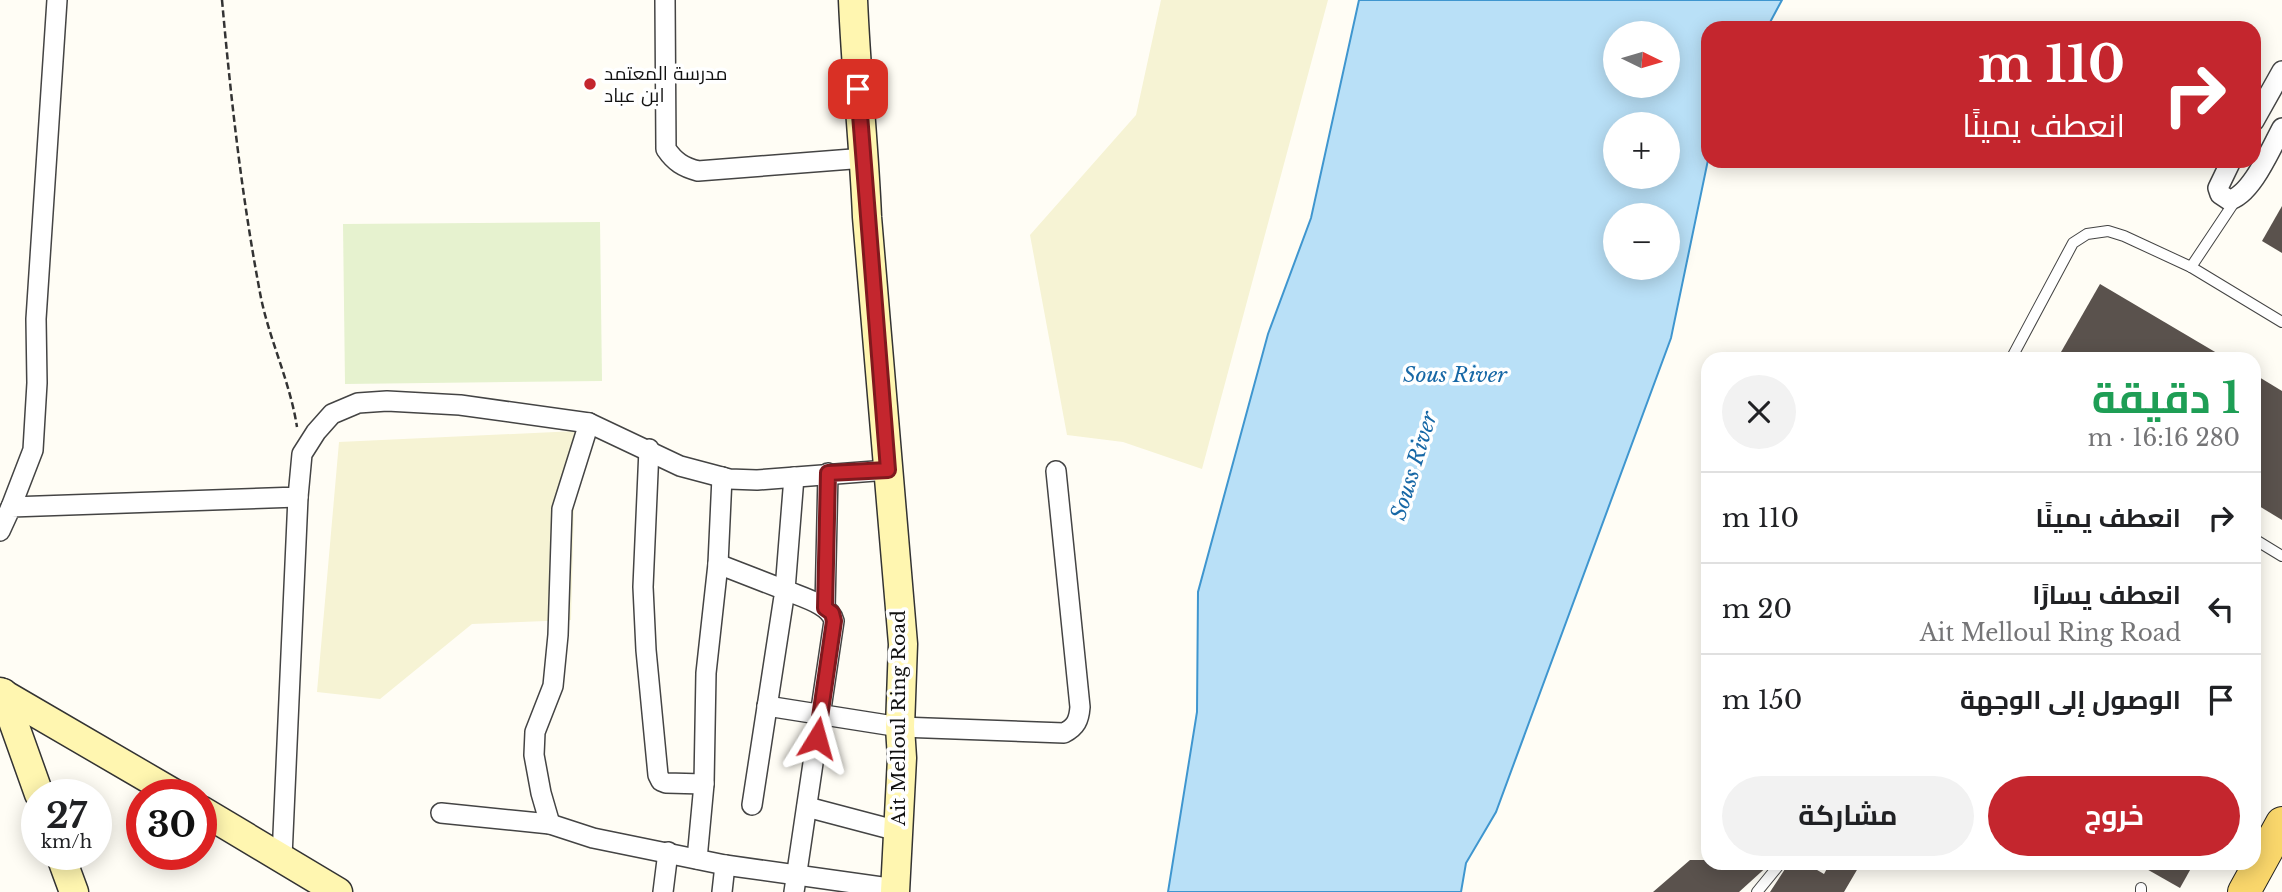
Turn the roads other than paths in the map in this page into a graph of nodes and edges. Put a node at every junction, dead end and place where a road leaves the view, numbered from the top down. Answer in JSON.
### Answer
{"nodes":[{"id":1,"x":57,"y":0,"type":"edge"},
{"id":2,"x":665,"y":0,"type":"edge"},
{"id":3,"x":853,"y":0,"type":"edge"},
{"id":4,"x":2282,"y":71,"type":"edge"},
{"id":5,"x":2261,"y":108,"type":"edge"},
{"id":6,"x":2282,"y":128,"type":"edge"},
{"id":7,"x":865,"y":158,"type":"junction"},
{"id":8,"x":2261,"y":165,"type":"edge"},
{"id":9,"x":2228,"y":168,"type":"edge"},
{"id":10,"x":2259,"y":168,"type":"edge"},
{"id":11,"x":2237,"y":198,"type":"junction"},
{"id":12,"x":2191,"y":267,"type":"junction"},
{"id":13,"x":2282,"y":322,"type":"edge"},
{"id":14,"x":2012,"y":352,"type":"edge"},
{"id":15,"x":589,"y":423,"type":"junction"},
{"id":16,"x":649,"y":449,"type":"junction"},
{"id":17,"x":888,"y":470,"type":"junction"},
{"id":18,"x":1056,"y":471,"type":"dead end"},
{"id":19,"x":828,"y":473,"type":"junction"},
{"id":20,"x":722,"y":477,"type":"junction"},
{"id":21,"x":794,"y":477,"type":"junction"},
{"id":22,"x":298,"y":498,"type":"junction"},
{"id":23,"x":11,"y":507,"type":"junction"},
{"id":24,"x":0,"y":531,"type":"edge"},
{"id":25,"x":2261,"y":543,"type":"edge"},
{"id":26,"x":2282,"y":556,"type":"edge"},
{"id":27,"x":718,"y":564,"type":"junction"},
{"id":28,"x":785,"y":590,"type":"junction"},
{"id":29,"x":825,"y":608,"type":"junction"},
{"id":30,"x":1,"y":693,"type":"edge"},
{"id":31,"x":767,"y":706,"type":"junction"},
{"id":32,"x":821,"y":713,"type":"junction"},
{"id":33,"x":900,"y":727,"type":"junction"},
{"id":34,"x":33,"y":779,"type":"edge"},
{"id":35,"x":149,"y":779,"type":"edge"},
{"id":36,"x":704,"y":784,"type":"junction"},
{"id":37,"x":752,"y":804,"type":"dead end"},
{"id":38,"x":807,"y":807,"type":"junction"},
{"id":39,"x":442,"y":813,"type":"dead end"},
{"id":40,"x":217,"y":819,"type":"edge"},
{"id":41,"x":2282,"y":823,"type":"edge"},
{"id":42,"x":550,"y":824,"type":"junction"},
{"id":43,"x":898,"y":831,"type":"junction"},
{"id":44,"x":668,"y":852,"type":"junction"},
{"id":45,"x":282,"y":857,"type":"junction"},
{"id":46,"x":697,"y":859,"type":"junction"},
{"id":47,"x":2261,"y":861,"type":"edge"},
{"id":48,"x":2282,"y":863,"type":"edge"},
{"id":49,"x":725,"y":865,"type":"junction"},
{"id":50,"x":66,"y":870,"type":"edge"},
{"id":51,"x":1774,"y":870,"type":"edge"},
{"id":52,"x":2256,"y":870,"type":"edge"},
{"id":53,"x":795,"y":883,"type":"edge"},
{"id":54,"x":895,"y":890,"type":"edge"},
{"id":55,"x":74,"y":892,"type":"edge"},
{"id":56,"x":338,"y":892,"type":"edge"},
{"id":57,"x":663,"y":892,"type":"edge"},
{"id":58,"x":722,"y":892,"type":"edge"},
{"id":59,"x":1758,"y":892,"type":"edge"},
{"id":60,"x":2244,"y":892,"type":"edge"},
{"id":61,"x":2266,"y":892,"type":"edge"}],
"edges":[{"from":1,"to":23,"type":"street"},
{"from":2,"to":7,"type":"street"},
{"from":3,"to":7,"type":"street","name":"Ait Melloul Ring Road"},
{"from":4,"to":5,"type":"street"},
{"from":6,"to":8,"type":"street"},
{"from":7,"to":17,"type":"street","name":"Ait Melloul Ring Road"},
{"from":9,"to":11,"type":"street"},
{"from":10,"to":11,"type":"street"},
{"from":11,"to":12,"type":"lane"},
{"from":12,"to":13,"type":"lane"},
{"from":12,"to":14,"type":"lane"},
{"from":15,"to":16,"type":"street"},
{"from":15,"to":22,"type":"street"},
{"from":15,"to":42,"type":"street"},
{"from":16,"to":20,"type":"street"},
{"from":16,"to":36,"type":"street"},
{"from":17,"to":19,"type":"street"},
{"from":17,"to":33,"type":"street","name":"Ait Melloul Ring Road"},
{"from":18,"to":33,"type":"street"},
{"from":19,"to":21,"type":"street"},
{"from":19,"to":29,"type":"street"},
{"from":20,"to":21,"type":"street"},
{"from":20,"to":27,"type":"street"},
{"from":21,"to":28,"type":"street"},
{"from":22,"to":23,"type":"street"},
{"from":22,"to":45,"type":"street"},
{"from":23,"to":24,"type":"street"},
{"from":25,"to":26,"type":"lane"},
{"from":27,"to":28,"type":"street"},
{"from":27,"to":36,"type":"street"},
{"from":28,"to":29,"type":"street"},
{"from":28,"to":31,"type":"street"},
{"from":29,"to":32,"type":"street"},
{"from":30,"to":34,"type":"street"},
{"from":30,"to":35,"type":"street"},
{"from":31,"to":32,"type":"street"},
{"from":31,"to":37,"type":"street"},
{"from":32,"to":33,"type":"street"},
{"from":32,"to":38,"type":"street"},
{"from":33,"to":43,"type":"street","name":"Ait Melloul Ring Road"},
{"from":36,"to":46,"type":"street"},
{"from":38,"to":43,"type":"street"},
{"from":38,"to":53,"type":"street"},
{"from":39,"to":42,"type":"street"},
{"from":40,"to":45,"type":"street"},
{"from":41,"to":47,"type":"main road"},
{"from":42,"to":44,"type":"street"},
{"from":43,"to":54,"type":"street","name":"Ait Melloul Ring Road"},
{"from":44,"to":46,"type":"street"},
{"from":44,"to":57,"type":"street"},
{"from":45,"to":56,"type":"street"},
{"from":46,"to":49,"type":"street"},
{"from":48,"to":61,"type":"main road"},
{"from":49,"to":53,"type":"street"},
{"from":49,"to":58,"type":"street"},
{"from":50,"to":55,"type":"street"},
{"from":51,"to":59,"type":"lane"},
{"from":52,"to":60,"type":"main road"},
{"from":53,"to":54,"type":"street"}]}
